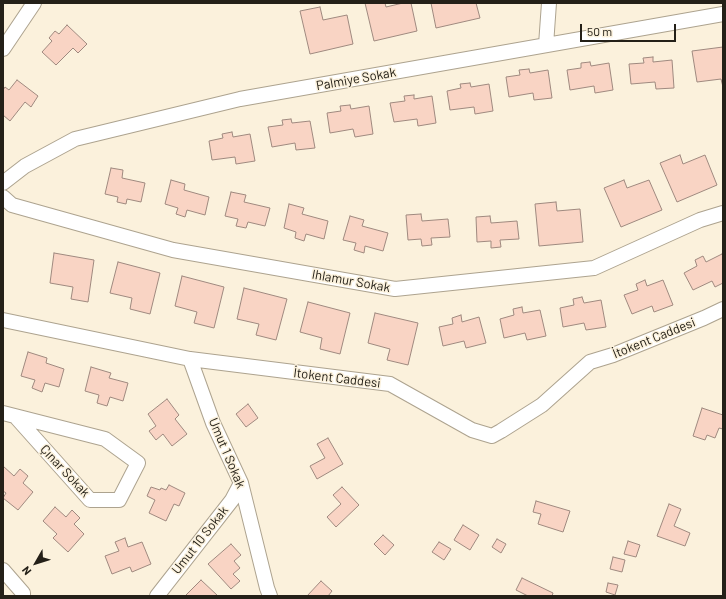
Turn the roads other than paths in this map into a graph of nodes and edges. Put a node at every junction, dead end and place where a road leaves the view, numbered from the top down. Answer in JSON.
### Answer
{"nodes":[{"id":1,"x":34,"y":3,"type":"edge"},
{"id":2,"x":549,"y":3,"type":"edge"},
{"id":3,"x":723,"y":14,"type":"edge"},
{"id":4,"x":546,"y":45,"type":"junction"},
{"id":5,"x":3,"y":49,"type":"edge"},
{"id":6,"x":3,"y":183,"type":"edge"},
{"id":7,"x":3,"y":197,"type":"edge"},
{"id":8,"x":723,"y":213,"type":"edge"},
{"id":9,"x":723,"y":309,"type":"edge"},
{"id":10,"x":3,"y":320,"type":"edge"},
{"id":11,"x":190,"y":358,"type":"junction"},
{"id":12,"x":9,"y":415,"type":"edge"},
{"id":13,"x":241,"y":483,"type":"junction"},
{"id":14,"x":3,"y":570,"type":"edge"},
{"id":15,"x":23,"y":596,"type":"edge"},
{"id":16,"x":157,"y":596,"type":"edge"},
{"id":17,"x":270,"y":596,"type":"edge"}],
"edges":[{"from":1,"to":5,"type":"street"},
{"from":2,"to":4,"type":"street"},
{"from":3,"to":4,"type":"street","name":"Palmiye Sokak"},
{"from":4,"to":6,"type":"street","name":"Palmiye Sokak"},
{"from":7,"to":8,"type":"street","name":"Ihlamur Sokak"},
{"from":9,"to":11,"type":"street","name":"İtokent Caddesi"},
{"from":10,"to":11,"type":"street","name":"İtokent Caddesi"},
{"from":11,"to":13,"type":"street","name":"Umut 1 Sokak"},
{"from":12,"to":12,"type":"street","name":"Çınar Sokak"},
{"from":13,"to":16,"type":"street","name":"Umut 10 Sokak"},
{"from":13,"to":17,"type":"street","name":"Umut 1 Sokak"},
{"from":14,"to":15,"type":"street"}]}
